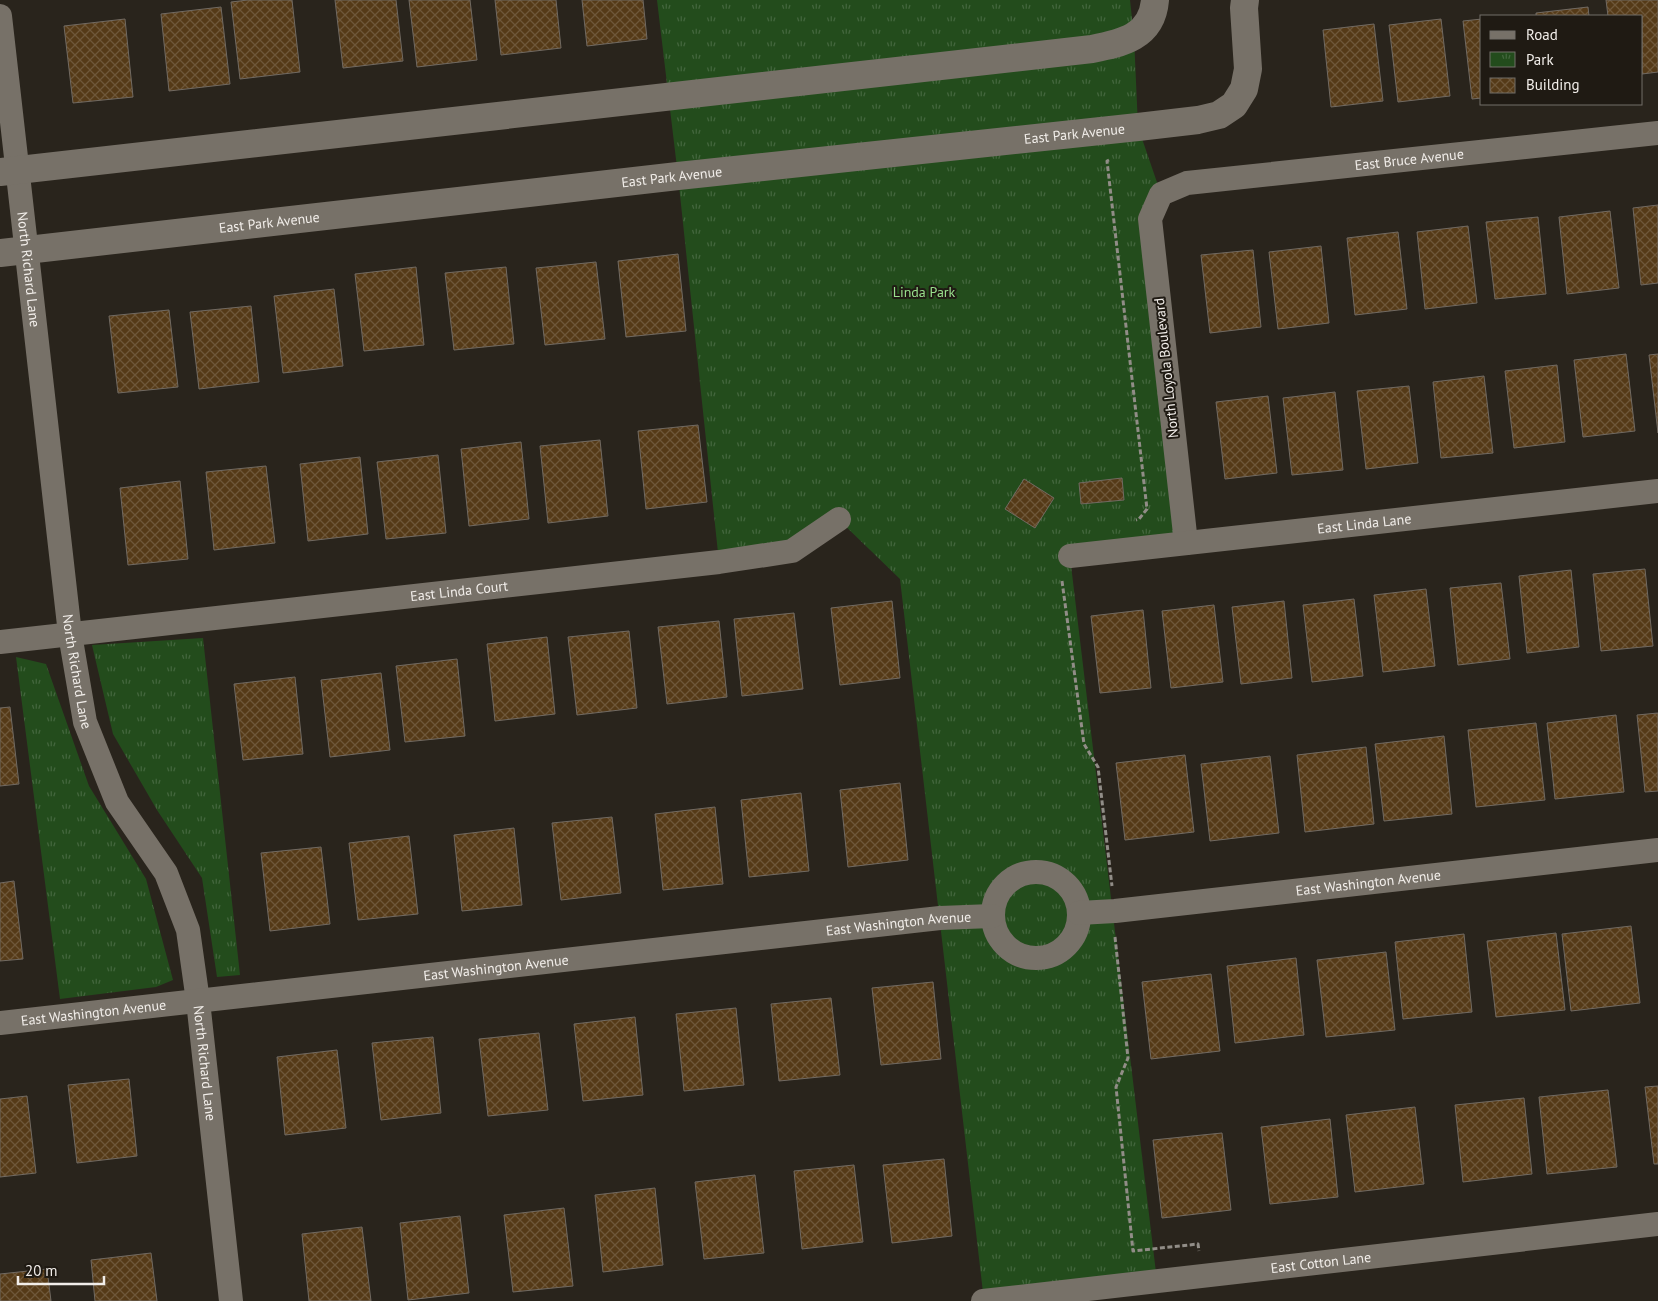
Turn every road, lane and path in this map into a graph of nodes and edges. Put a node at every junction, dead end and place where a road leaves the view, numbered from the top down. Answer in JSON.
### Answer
{"nodes":[{"id":1,"x":1155,"y":0,"type":"edge"},
{"id":2,"x":1245,"y":0,"type":"edge"},
{"id":3,"x":0,"y":16,"type":"edge"},
{"id":4,"x":1658,"y":133,"type":"edge"},
{"id":5,"x":1117,"y":160,"type":"dead end"},
{"id":6,"x":9,"y":171,"type":"edge"},
{"id":7,"x":1162,"y":194,"type":"joint"},
{"id":8,"x":13,"y":252,"type":"edge"},
{"id":9,"x":1658,"y":491,"type":"edge"},
{"id":10,"x":838,"y":519,"type":"dead end"},
{"id":11,"x":1130,"y":521,"type":"dead end"},
{"id":12,"x":1186,"y":544,"type":"junction"},
{"id":13,"x":1066,"y":565,"type":"joint"},
{"id":14,"x":70,"y":634,"type":"junction"},
{"id":15,"x":0,"y":642,"type":"edge"},
{"id":16,"x":1658,"y":850,"type":"edge"},
{"id":17,"x":1115,"y":911,"type":"junction"},
{"id":18,"x":1080,"y":913,"type":"junction"},
{"id":19,"x":992,"y":916,"type":"junction"},
{"id":20,"x":198,"y":1001,"type":"junction"},
{"id":21,"x":0,"y":1023,"type":"edge"},
{"id":22,"x":1658,"y":1224,"type":"edge"},
{"id":23,"x":1203,"y":1276,"type":"junction"},
{"id":24,"x":231,"y":1301,"type":"edge"},
{"id":25,"x":983,"y":1301,"type":"edge"}],
"edges":[{"from":1,"to":6,"type":"street"},
{"from":2,"to":8,"type":"street","name":"East Park Avenue"},
{"from":3,"to":6,"type":"street","name":"North Richard Lane"},
{"from":4,"to":7,"type":"street","name":"East Bruce Avenue"},
{"from":5,"to":11,"type":"path"},
{"from":6,"to":8,"type":"street","name":"North Richard Lane"},
{"from":7,"to":12,"type":"street","name":"North Loyola Boulevard"},
{"from":8,"to":14,"type":"street","name":"North Richard Lane"},
{"from":9,"to":12,"type":"street","name":"East Linda Lane"},
{"from":10,"to":14,"type":"street","name":"East Linda Court"},
{"from":12,"to":13,"type":"street","name":"East Linda Lane"},
{"from":13,"to":17,"type":"path"},
{"from":14,"to":15,"type":"street"},
{"from":14,"to":20,"type":"street","name":"North Richard Lane"},
{"from":16,"to":17,"type":"street","name":"East Washington Avenue"},
{"from":17,"to":18,"type":"street","name":"East Washington Avenue"},
{"from":17,"to":23,"type":"path"},
{"from":18,"to":19,"type":"street","name":"East Washington Avenue"},
{"from":18,"to":19,"type":"street","name":"East Washington Avenue"},
{"from":19,"to":20,"type":"street","name":"East Washington Avenue"},
{"from":20,"to":21,"type":"street","name":"East Washington Avenue"},
{"from":20,"to":24,"type":"street","name":"North Richard Lane"},
{"from":22,"to":23,"type":"street","name":"East Cotton Lane"},
{"from":23,"to":25,"type":"street","name":"East Cotton Lane"}]}
